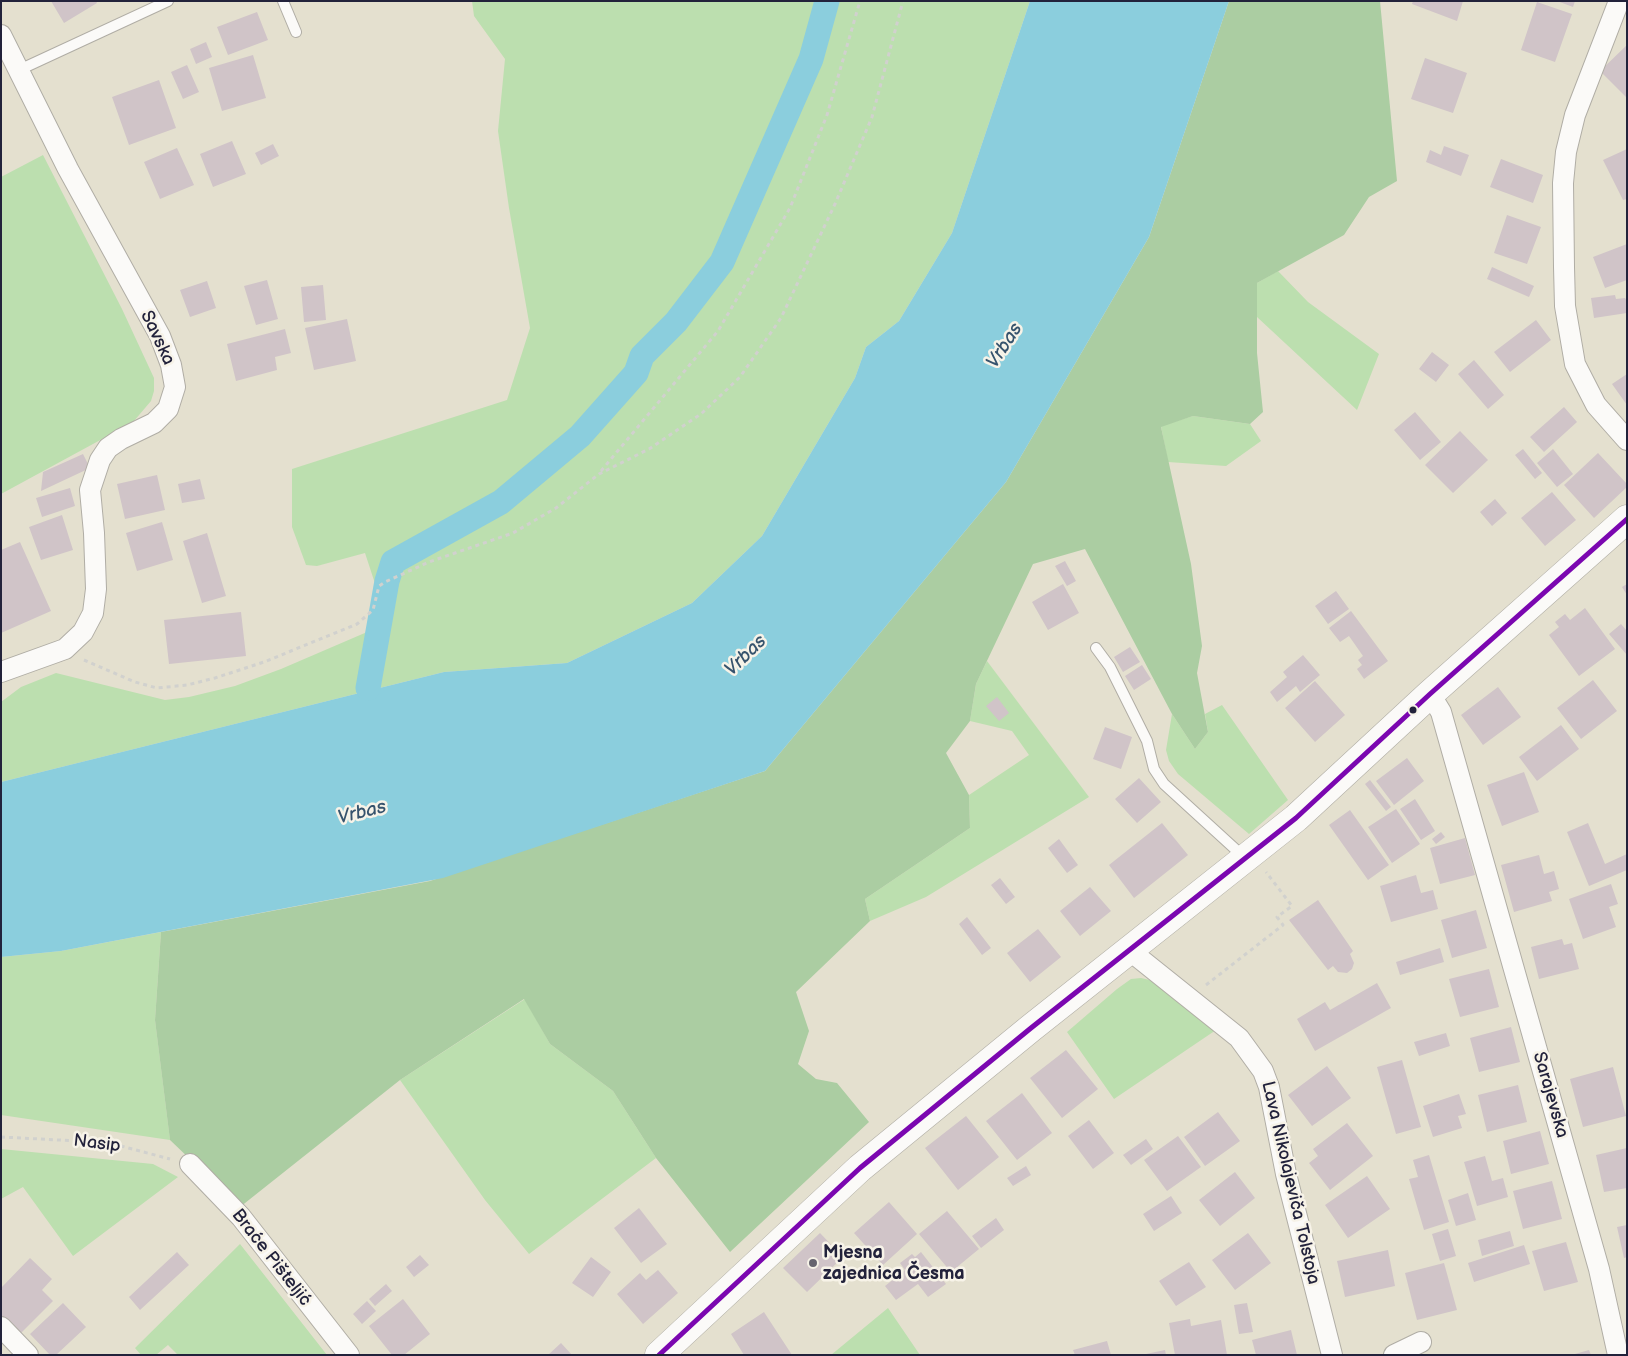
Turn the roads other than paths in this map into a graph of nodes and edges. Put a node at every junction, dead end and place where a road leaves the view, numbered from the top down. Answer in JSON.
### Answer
{"nodes":[{"id":1,"x":168,"y":1,"type":"edge"},
{"id":2,"x":283,"y":1,"type":"edge"},
{"id":3,"x":1619,"y":1,"type":"edge"},
{"id":4,"x":296,"y":32,"type":"dead end"},
{"id":5,"x":1,"y":35,"type":"edge"},
{"id":6,"x":19,"y":70,"type":"junction"},
{"id":7,"x":1627,"y":440,"type":"edge"},
{"id":8,"x":1627,"y":519,"type":"edge"},
{"id":9,"x":1096,"y":648,"type":"dead end"},
{"id":10,"x":1,"y":672,"type":"edge"},
{"id":11,"x":1430,"y":694,"type":"junction"},
{"id":12,"x":1254,"y":862,"type":"junction"},
{"id":13,"x":1129,"y":950,"type":"junction"},
{"id":14,"x":190,"y":1164,"type":"road end"},
{"id":15,"x":1,"y":1327,"type":"edge"},
{"id":16,"x":1421,"y":1342,"type":"dead end"},
{"id":17,"x":28,"y":1355,"type":"edge"},
{"id":18,"x":349,"y":1355,"type":"edge"},
{"id":19,"x":658,"y":1355,"type":"edge"},
{"id":20,"x":1332,"y":1355,"type":"edge"},
{"id":21,"x":1394,"y":1355,"type":"edge"},
{"id":22,"x":1618,"y":1355,"type":"edge"}],
"edges":[{"from":1,"to":6,"type":"lane"},
{"from":2,"to":4,"type":"lane"},
{"from":3,"to":7,"type":"street"},
{"from":5,"to":6,"type":"street","name":"Savska"},
{"from":6,"to":10,"type":"street","name":"Savska"},
{"from":8,"to":11,"type":"street"},
{"from":9,"to":12,"type":"lane"},
{"from":11,"to":12,"type":"street"},
{"from":11,"to":22,"type":"street","name":"Sarajevska"},
{"from":12,"to":13,"type":"street"},
{"from":13,"to":19,"type":"street"},
{"from":13,"to":20,"type":"street","name":"Lava Nikolajeviča Tolstoja"},
{"from":14,"to":18,"type":"street","name":"Braće Pišteljić"},
{"from":15,"to":17,"type":"street"},
{"from":16,"to":21,"type":"street"}]}
